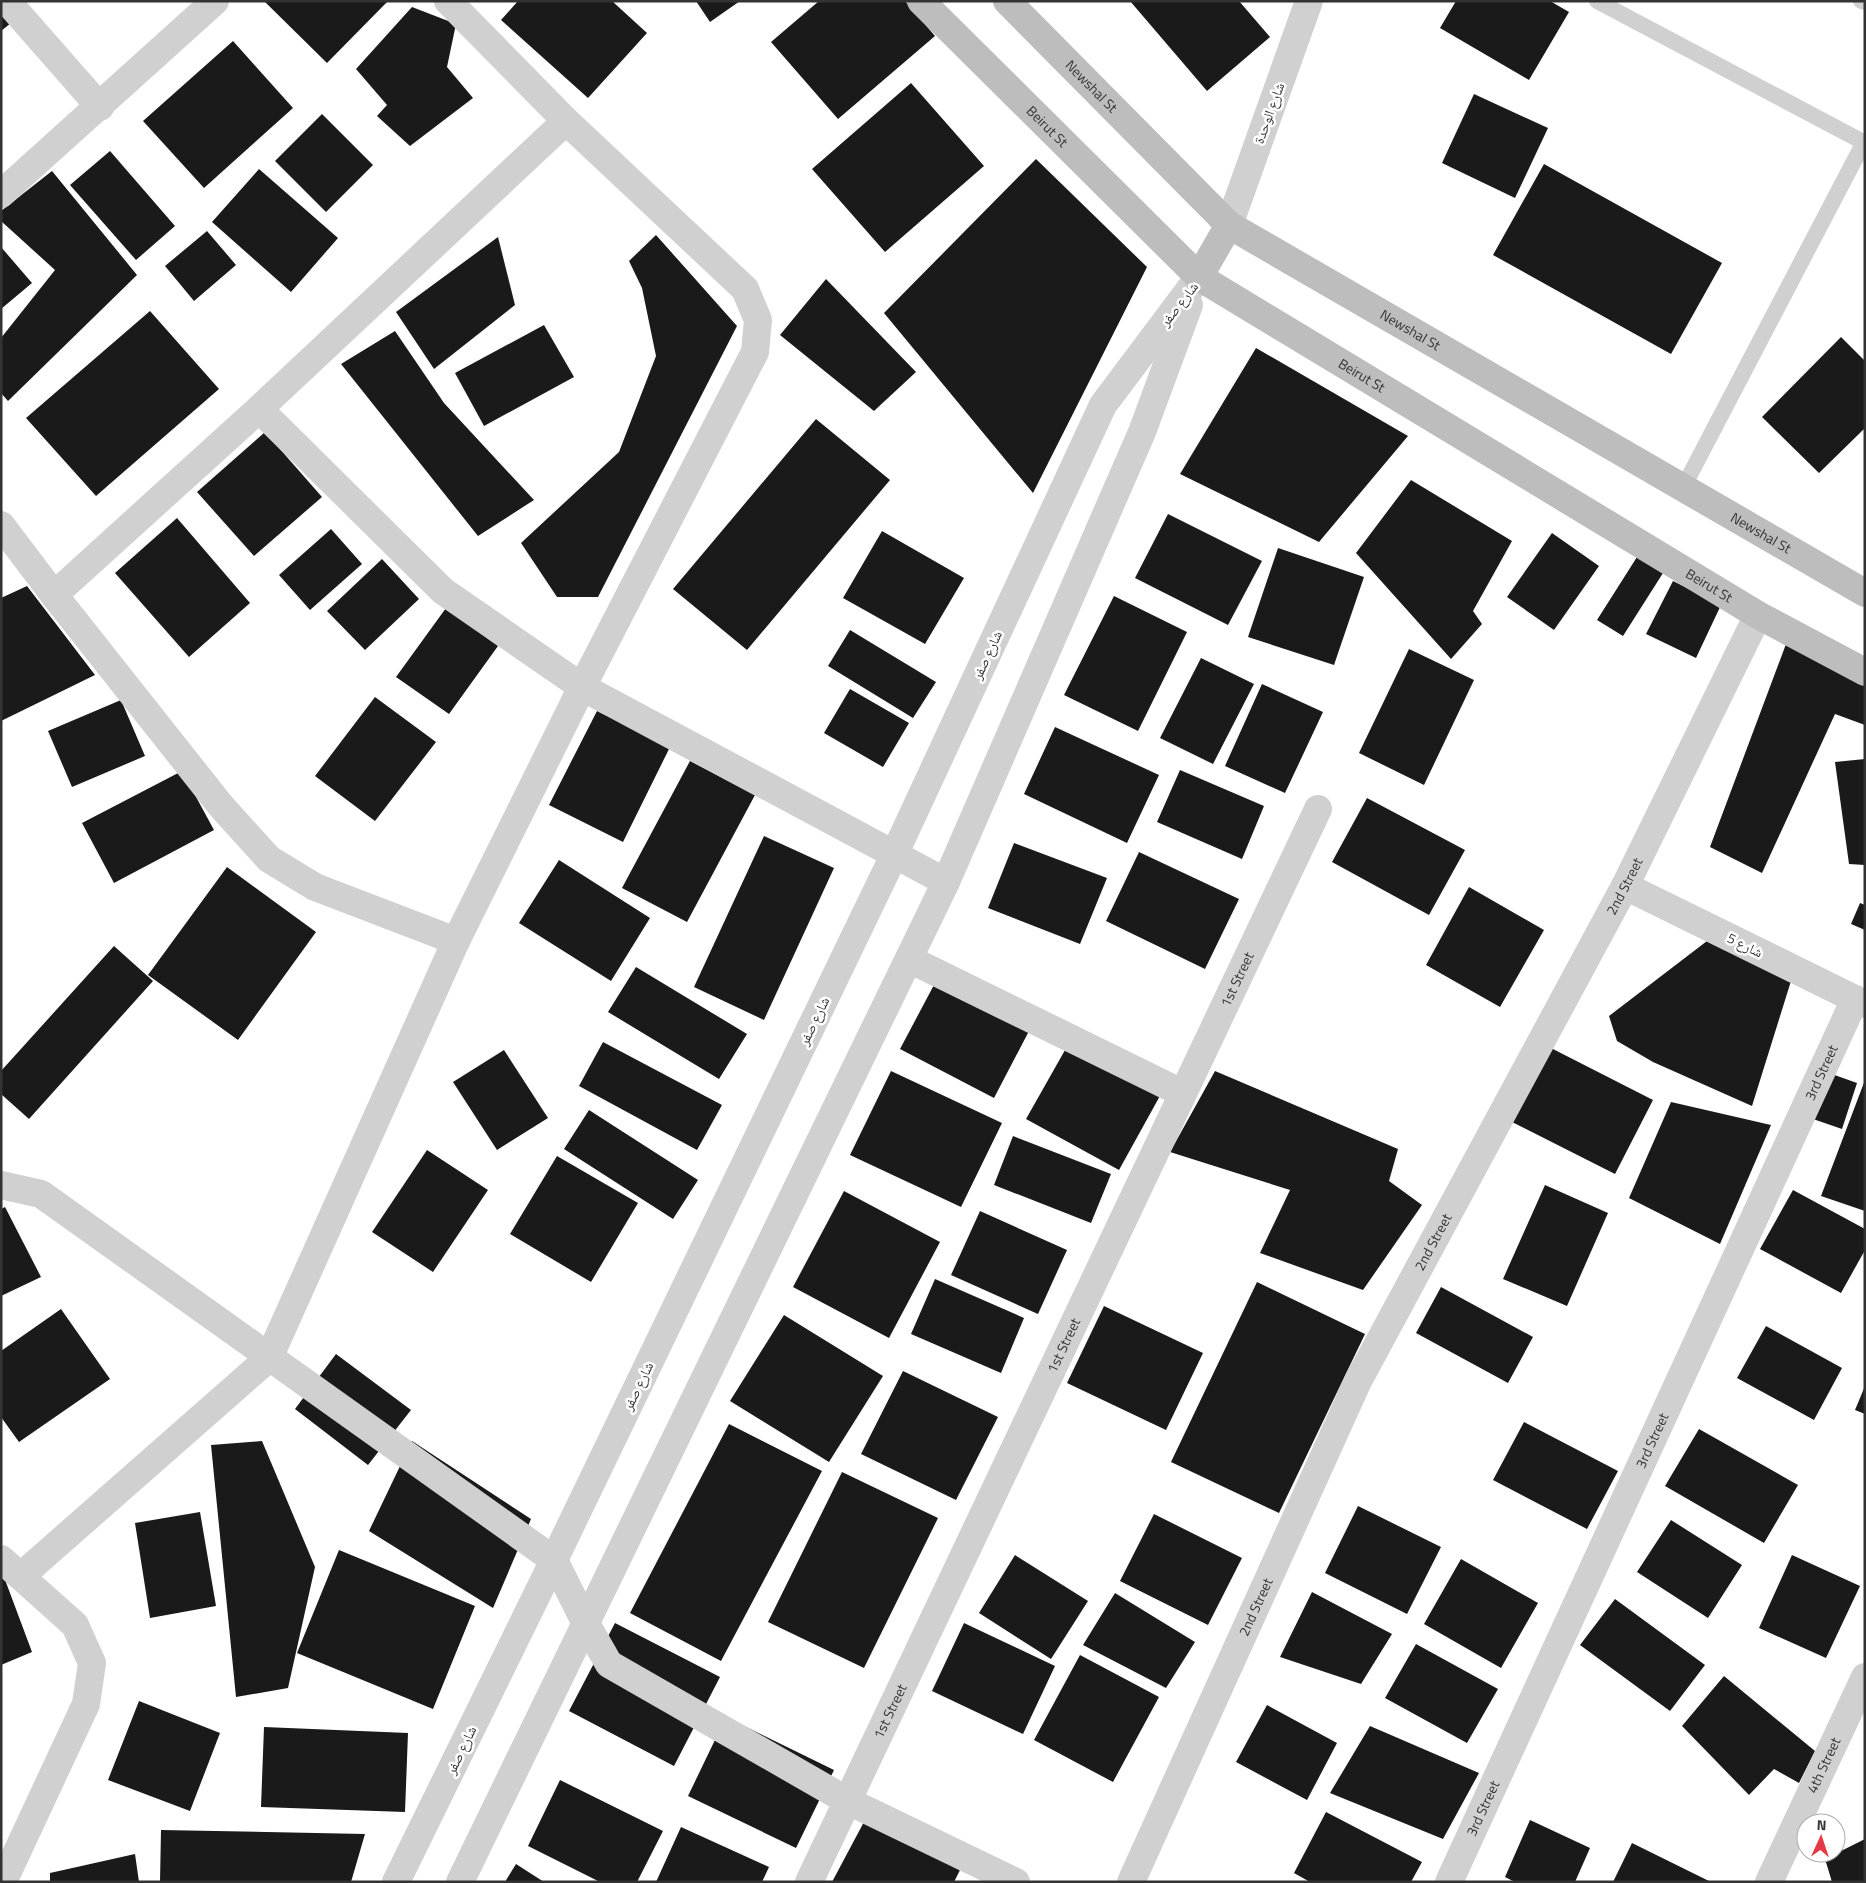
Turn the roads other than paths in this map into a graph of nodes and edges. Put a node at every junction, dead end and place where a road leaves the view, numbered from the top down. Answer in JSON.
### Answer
{"nodes":[{"id":1,"x":7,"y":1,"type":"edge"},
{"id":2,"x":216,"y":1,"type":"edge"},
{"id":3,"x":448,"y":1,"type":"edge"},
{"id":4,"x":921,"y":1,"type":"edge"},
{"id":5,"x":1007,"y":1,"type":"edge"},
{"id":6,"x":1309,"y":1,"type":"edge"},
{"id":7,"x":1597,"y":1,"type":"edge"},
{"id":8,"x":100,"y":107,"type":"junction"},
{"id":9,"x":566,"y":121,"type":"junction"},
{"id":10,"x":1865,"y":142,"type":"edge"},
{"id":11,"x":1,"y":194,"type":"edge"},
{"id":12,"x":1229,"y":225,"type":"junction"},
{"id":13,"x":1199,"y":278,"type":"junction"},
{"id":14,"x":259,"y":409,"type":"junction"},
{"id":15,"x":1683,"y":488,"type":"junction"},
{"id":16,"x":1,"y":526,"type":"edge"},
{"id":17,"x":1865,"y":593,"type":"edge"},
{"id":18,"x":54,"y":595,"type":"junction"},
{"id":19,"x":1758,"y":615,"type":"junction"},
{"id":20,"x":1865,"y":672,"type":"edge"},
{"id":21,"x":582,"y":687,"type":"junction"},
{"id":22,"x":1318,"y":809,"type":"dead end"},
{"id":23,"x":895,"y":853,"type":"junction"},
{"id":24,"x":946,"y":882,"type":"junction"},
{"id":25,"x":1625,"y":886,"type":"junction"},
{"id":26,"x":456,"y":941,"type":"junction"},
{"id":27,"x":909,"y":959,"type":"junction"},
{"id":28,"x":1860,"y":1002,"type":"edge"},
{"id":29,"x":1182,"y":1093,"type":"junction"},
{"id":30,"x":1,"y":1186,"type":"edge"},
{"id":31,"x":269,"y":1358,"type":"junction"},
{"id":32,"x":554,"y":1560,"type":"junction"},
{"id":33,"x":11,"y":1567,"type":"edge"},
{"id":34,"x":585,"y":1622,"type":"junction"},
{"id":35,"x":1865,"y":1677,"type":"edge"},
{"id":36,"x":848,"y":1801,"type":"junction"},
{"id":37,"x":3,"y":1882,"type":"edge"},
{"id":38,"x":396,"y":1882,"type":"edge"},
{"id":39,"x":460,"y":1882,"type":"edge"},
{"id":40,"x":809,"y":1882,"type":"edge"},
{"id":41,"x":1016,"y":1882,"type":"edge"},
{"id":42,"x":1131,"y":1882,"type":"edge"},
{"id":43,"x":1449,"y":1882,"type":"edge"},
{"id":44,"x":1769,"y":1882,"type":"edge"}],
"edges":[{"from":1,"to":8,"type":"street"},
{"from":2,"to":8,"type":"street"},
{"from":3,"to":9,"type":"street"},
{"from":4,"to":13,"type":"main road","name":"Beirut St"},
{"from":5,"to":12,"type":"main road","name":"Newshal St"},
{"from":6,"to":12,"type":"street","name":"شارع الوحدة"},
{"from":7,"to":10,"type":"lane"},
{"from":8,"to":11,"type":"street"},
{"from":9,"to":14,"type":"street"},
{"from":9,"to":21,"type":"street"},
{"from":10,"to":15,"type":"lane"},
{"from":12,"to":13,"type":"main road"},
{"from":12,"to":15,"type":"main road","name":"Newshal St"},
{"from":13,"to":19,"type":"main road","name":"Beirut St"},
{"from":13,"to":23,"type":"street","name":"شارع صفر"},
{"from":13,"to":24,"type":"street","name":"شارع صفر"},
{"from":14,"to":18,"type":"street"},
{"from":14,"to":21,"type":"street"},
{"from":15,"to":17,"type":"main road","name":"Newshal St"},
{"from":16,"to":18,"type":"street"},
{"from":18,"to":26,"type":"street"},
{"from":19,"to":20,"type":"main road","name":"Beirut St"},
{"from":19,"to":25,"type":"street","name":"2nd Street"},
{"from":21,"to":23,"type":"street"},
{"from":21,"to":26,"type":"street"},
{"from":22,"to":29,"type":"street","name":"1st Street"},
{"from":23,"to":24,"type":"street"},
{"from":23,"to":32,"type":"street","name":"شارع صفر"},
{"from":24,"to":27,"type":"street","name":"شارع صفر"},
{"from":25,"to":28,"type":"street","name":"شارع 5"},
{"from":25,"to":42,"type":"street","name":"2nd Street"},
{"from":26,"to":31,"type":"street"},
{"from":27,"to":29,"type":"street"},
{"from":27,"to":34,"type":"street","name":"شارع صفر"},
{"from":28,"to":43,"type":"street","name":"3rd Street"},
{"from":29,"to":36,"type":"street","name":"1st Street"},
{"from":30,"to":31,"type":"street"},
{"from":31,"to":32,"type":"street"},
{"from":31,"to":33,"type":"street"},
{"from":32,"to":34,"type":"street"},
{"from":32,"to":38,"type":"street","name":"شارع صفر"},
{"from":33,"to":37,"type":"street"},
{"from":34,"to":36,"type":"street"},
{"from":34,"to":39,"type":"street","name":"شارع صفر"},
{"from":35,"to":44,"type":"street","name":"4th Street"},
{"from":36,"to":40,"type":"street","name":"1st Street"},
{"from":36,"to":41,"type":"street"}]}
